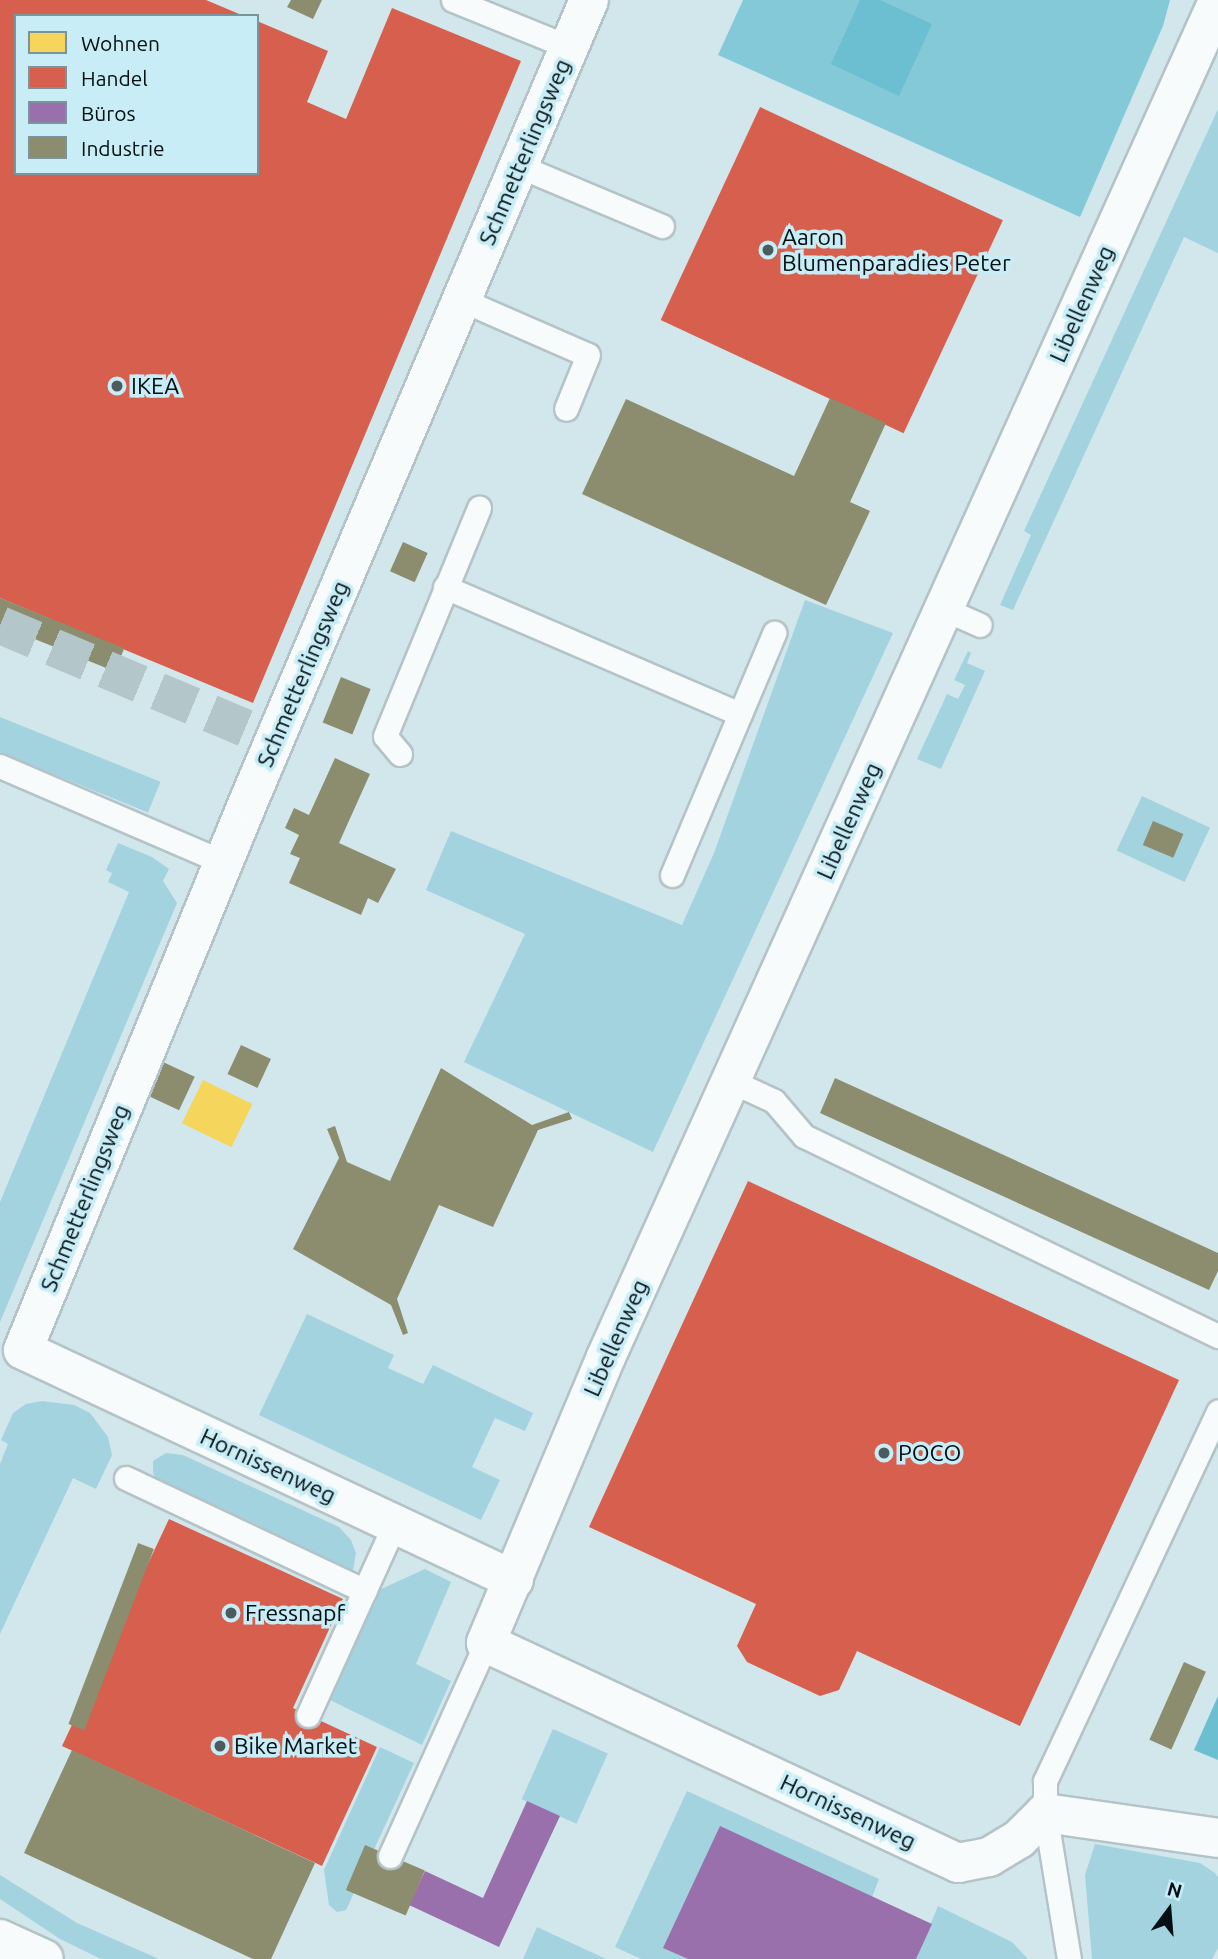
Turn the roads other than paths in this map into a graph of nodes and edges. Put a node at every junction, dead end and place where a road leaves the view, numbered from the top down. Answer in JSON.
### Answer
{"nodes":[{"id":1,"x":453,"y":0,"type":"edge"},
{"id":2,"x":589,"y":0,"type":"edge"},
{"id":3,"x":1218,"y":1,"type":"edge"},
{"id":4,"x":569,"y":47,"type":"junction"},
{"id":5,"x":519,"y":166,"type":"junction"},
{"id":6,"x":662,"y":226,"type":"dead end"},
{"id":7,"x":462,"y":300,"type":"junction"},
{"id":8,"x":566,"y":409,"type":"dead end"},
{"id":9,"x":479,"y":508,"type":"dead end"},
{"id":10,"x":445,"y":587,"type":"junction"},
{"id":11,"x":944,"y":609,"type":"junction"},
{"id":12,"x":980,"y":625,"type":"dead end"},
{"id":13,"x":774,"y":633,"type":"dead end"},
{"id":14,"x":740,"y":714,"type":"junction"},
{"id":15,"x":400,"y":754,"type":"dead end"},
{"id":16,"x":0,"y":766,"type":"edge"},
{"id":17,"x":223,"y":862,"type":"junction"},
{"id":18,"x":671,"y":875,"type":"dead end"},
{"id":19,"x":731,"y":1082,"type":"junction"},
{"id":20,"x":1218,"y":1336,"type":"edge"},
{"id":21,"x":23,"y":1350,"type":"joint"},
{"id":22,"x":1217,"y":1417,"type":"edge"},
{"id":23,"x":126,"y":1479,"type":"dead end"},
{"id":24,"x":394,"y":1525,"type":"junction"},
{"id":25,"x":514,"y":1580,"type":"junction"},
{"id":26,"x":365,"y":1591,"type":"junction"},
{"id":27,"x":486,"y":1643,"type":"junction"},
{"id":28,"x":309,"y":1716,"type":"dead end"},
{"id":29,"x":1045,"y":1813,"type":"junction"},
{"id":30,"x":1218,"y":1838,"type":"edge"},
{"id":31,"x":390,"y":1856,"type":"dead end"},
{"id":32,"x":0,"y":1939,"type":"edge"},
{"id":33,"x":44,"y":1959,"type":"edge"},
{"id":34,"x":1069,"y":1959,"type":"edge"}],
"edges":[{"from":1,"to":4,"type":"lane"},
{"from":2,"to":4,"type":"street","name":"Schmetterlingsweg"},
{"from":3,"to":11,"type":"street","name":"Libellenweg"},
{"from":4,"to":5,"type":"street","name":"Schmetterlingsweg"},
{"from":5,"to":6,"type":"lane"},
{"from":5,"to":7,"type":"street","name":"Schmetterlingsweg"},
{"from":7,"to":8,"type":"lane"},
{"from":7,"to":17,"type":"street","name":"Schmetterlingsweg"},
{"from":9,"to":10,"type":"lane"},
{"from":10,"to":14,"type":"lane"},
{"from":10,"to":15,"type":"lane"},
{"from":11,"to":12,"type":"lane"},
{"from":11,"to":19,"type":"street","name":"Libellenweg"},
{"from":13,"to":14,"type":"lane"},
{"from":14,"to":18,"type":"lane"},
{"from":16,"to":17,"type":"lane"},
{"from":17,"to":21,"type":"street","name":"Schmetterlingsweg"},
{"from":19,"to":20,"type":"lane"},
{"from":19,"to":25,"type":"street","name":"Libellenweg"},
{"from":21,"to":24,"type":"street","name":"Hornissenweg"},
{"from":22,"to":29,"type":"lane"},
{"from":23,"to":26,"type":"lane"},
{"from":24,"to":25,"type":"street","name":"Hornissenweg"},
{"from":24,"to":26,"type":"lane"},
{"from":25,"to":27,"type":"street","name":"Libellenweg"},
{"from":26,"to":28,"type":"lane"},
{"from":27,"to":29,"type":"street","name":"Hornissenweg"},
{"from":27,"to":31,"type":"lane"},
{"from":29,"to":30,"type":"street"},
{"from":29,"to":34,"type":"lane"},
{"from":32,"to":33,"type":"street"}]}
